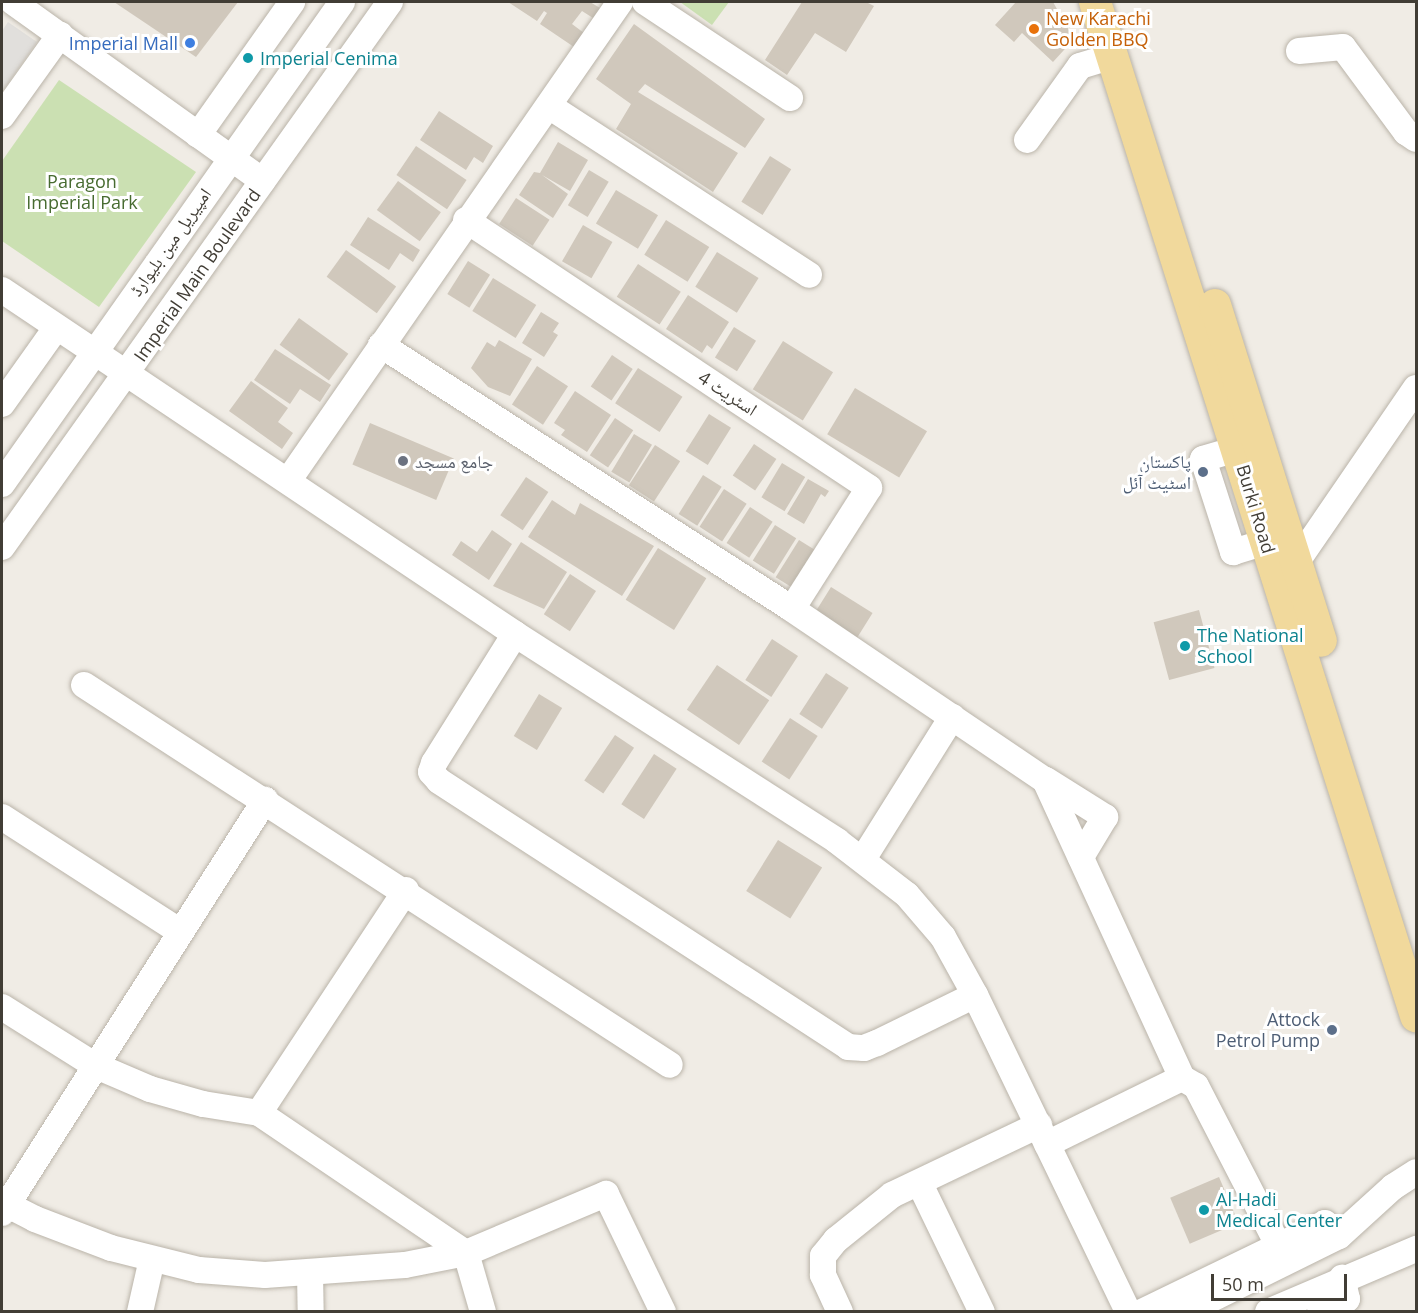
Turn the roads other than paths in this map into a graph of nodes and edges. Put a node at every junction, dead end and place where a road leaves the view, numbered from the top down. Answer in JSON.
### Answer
{"nodes":[{"id":1,"x":5,"y":2,"type":"edge"},
{"id":2,"x":13,"y":2,"type":"edge"},
{"id":3,"x":292,"y":2,"type":"edge"},
{"id":4,"x":390,"y":2,"type":"edge"},
{"id":5,"x":620,"y":2,"type":"edge"},
{"id":6,"x":645,"y":2,"type":"edge"},
{"id":7,"x":1095,"y":2,"type":"edge"},
{"id":8,"x":1118,"y":2,"type":"edge"},
{"id":9,"x":333,"y":4,"type":"edge"},
{"id":10,"x":2,"y":7,"type":"edge"},
{"id":11,"x":60,"y":35,"type":"junction"},
{"id":12,"x":1299,"y":51,"type":"dead end"},
{"id":13,"x":1112,"y":56,"type":"junction"},
{"id":14,"x":790,"y":98,"type":"dead end"},
{"id":15,"x":549,"y":106,"type":"junction"},
{"id":16,"x":2,"y":116,"type":"edge"},
{"id":17,"x":198,"y":135,"type":"junction"},
{"id":18,"x":1416,"y":139,"type":"edge"},
{"id":19,"x":1026,"y":140,"type":"dead end"},
{"id":20,"x":229,"y":158,"type":"junction"},
{"id":21,"x":263,"y":181,"type":"junction"},
{"id":22,"x":466,"y":220,"type":"junction"},
{"id":23,"x":809,"y":275,"type":"dead end"},
{"id":24,"x":2,"y":290,"type":"edge"},
{"id":25,"x":56,"y":328,"type":"junction"},
{"id":26,"x":381,"y":345,"type":"junction"},
{"id":27,"x":93,"y":354,"type":"junction"},
{"id":28,"x":126,"y":376,"type":"junction"},
{"id":29,"x":1416,"y":388,"type":"edge"},
{"id":30,"x":2,"y":404,"type":"edge"},
{"id":31,"x":288,"y":481,"type":"junction"},
{"id":32,"x":2,"y":484,"type":"edge"},
{"id":33,"x":2,"y":547,"type":"edge"},
{"id":34,"x":1296,"y":563,"type":"junction"},
{"id":35,"x":792,"y":609,"type":"junction"},
{"id":36,"x":515,"y":634,"type":"junction"},
{"id":37,"x":84,"y":685,"type":"dead end"},
{"id":38,"x":952,"y":717,"type":"junction"},
{"id":39,"x":1045,"y":780,"type":"junction"},
{"id":40,"x":265,"y":800,"type":"junction"},
{"id":41,"x":2,"y":817,"type":"edge"},
{"id":42,"x":1081,"y":857,"type":"junction"},
{"id":43,"x":863,"y":859,"type":"junction"},
{"id":44,"x":406,"y":890,"type":"junction"},
{"id":45,"x":179,"y":931,"type":"junction"},
{"id":46,"x":1416,"y":947,"type":"edge"},
{"id":47,"x":975,"y":995,"type":"junction"},
{"id":48,"x":2,"y":1007,"type":"edge"},
{"id":49,"x":1416,"y":1016,"type":"edge"},
{"id":50,"x":94,"y":1065,"type":"junction"},
{"id":51,"x":670,"y":1065,"type":"dead end"},
{"id":52,"x":1182,"y":1078,"type":"junction"},
{"id":53,"x":259,"y":1113,"type":"junction"},
{"id":54,"x":1043,"y":1135,"type":"junction"},
{"id":55,"x":1416,"y":1172,"type":"edge"},
{"id":56,"x":920,"y":1184,"type":"junction"},
{"id":57,"x":3,"y":1206,"type":"edge"},
{"id":58,"x":1332,"y":1239,"type":"junction"},
{"id":59,"x":1278,"y":1245,"type":"junction"},
{"id":60,"x":1416,"y":1249,"type":"edge"},
{"id":61,"x":466,"y":1253,"type":"junction"},
{"id":62,"x":152,"y":1259,"type":"junction"},
{"id":63,"x":310,"y":1273,"type":"junction"},
{"id":64,"x":1342,"y":1278,"type":"junction"},
{"id":65,"x":140,"y":1311,"type":"edge"},
{"id":66,"x":311,"y":1311,"type":"edge"},
{"id":67,"x":483,"y":1311,"type":"edge"},
{"id":68,"x":663,"y":1311,"type":"edge"},
{"id":69,"x":840,"y":1311,"type":"edge"},
{"id":70,"x":982,"y":1311,"type":"edge"},
{"id":71,"x":1128,"y":1311,"type":"edge"},
{"id":72,"x":1142,"y":1311,"type":"edge"},
{"id":73,"x":1185,"y":1311,"type":"edge"},
{"id":74,"x":1268,"y":1311,"type":"edge"},
{"id":75,"x":1320,"y":1311,"type":"edge"}],
"edges":[{"from":1,"to":10,"type":"street"},
{"from":2,"to":11,"type":"street"},
{"from":3,"to":17,"type":"street"},
{"from":4,"to":21,"type":"street","name":"Imperial Main Boulevard"},
{"from":5,"to":15,"type":"street"},
{"from":6,"to":14,"type":"street"},
{"from":7,"to":13,"type":"main road","name":"Burki Road"},
{"from":8,"to":34,"type":"main road","name":"Burki Road"},
{"from":9,"to":20,"type":"street","name":"امپیریل مین بلیوارڈ"},
{"from":11,"to":16,"type":"street"},
{"from":11,"to":17,"type":"street"},
{"from":12,"to":18,"type":"street"},
{"from":13,"to":19,"type":"street"},
{"from":13,"to":49,"type":"main road","name":"Burki Road"},
{"from":15,"to":22,"type":"street"},
{"from":15,"to":23,"type":"street"},
{"from":17,"to":20,"type":"street"},
{"from":20,"to":21,"type":"street"},
{"from":20,"to":27,"type":"street","name":"امپیریل مین بلیوارڈ"},
{"from":21,"to":28,"type":"street","name":"Imperial Main Boulevard"},
{"from":22,"to":26,"type":"street"},
{"from":22,"to":35,"type":"street","name":"اسٹریٹ 4"},
{"from":24,"to":25,"type":"street"},
{"from":25,"to":27,"type":"street"},
{"from":25,"to":30,"type":"street"},
{"from":26,"to":31,"type":"street"},
{"from":26,"to":35,"type":"street"},
{"from":27,"to":28,"type":"street"},
{"from":27,"to":32,"type":"street","name":"امپیریل مین بلیوارڈ"},
{"from":28,"to":31,"type":"street"},
{"from":28,"to":33,"type":"street","name":"Imperial Main Boulevard"},
{"from":29,"to":34,"type":"street"},
{"from":31,"to":36,"type":"street"},
{"from":34,"to":46,"type":"main road","name":"Burki Road"},
{"from":35,"to":38,"type":"street"},
{"from":36,"to":43,"type":"street"},
{"from":36,"to":47,"type":"street"},
{"from":37,"to":40,"type":"street"},
{"from":38,"to":39,"type":"street"},
{"from":38,"to":43,"type":"street"},
{"from":39,"to":42,"type":"street"},
{"from":39,"to":42,"type":"street"},
{"from":40,"to":44,"type":"street"},
{"from":40,"to":45,"type":"street"},
{"from":41,"to":45,"type":"street"},
{"from":42,"to":52,"type":"street"},
{"from":43,"to":47,"type":"street"},
{"from":44,"to":51,"type":"street"},
{"from":44,"to":53,"type":"street"},
{"from":45,"to":50,"type":"street"},
{"from":47,"to":54,"type":"street"},
{"from":48,"to":50,"type":"street"},
{"from":50,"to":53,"type":"street"},
{"from":50,"to":57,"type":"street"},
{"from":52,"to":54,"type":"street"},
{"from":52,"to":59,"type":"street"},
{"from":53,"to":61,"type":"street"},
{"from":54,"to":56,"type":"street"},
{"from":54,"to":71,"type":"street"},
{"from":55,"to":58,"type":"street"},
{"from":56,"to":69,"type":"street"},
{"from":56,"to":70,"type":"street"},
{"from":57,"to":62,"type":"street"},
{"from":58,"to":59,"type":"street"},
{"from":58,"to":73,"type":"street"},
{"from":59,"to":72,"type":"street"},
{"from":60,"to":64,"type":"street"},
{"from":61,"to":63,"type":"street"},
{"from":61,"to":67,"type":"street"},
{"from":61,"to":68,"type":"street"},
{"from":62,"to":63,"type":"street"},
{"from":62,"to":65,"type":"street"},
{"from":63,"to":66,"type":"street"},
{"from":64,"to":74,"type":"street"},
{"from":64,"to":75,"type":"street"}]}
